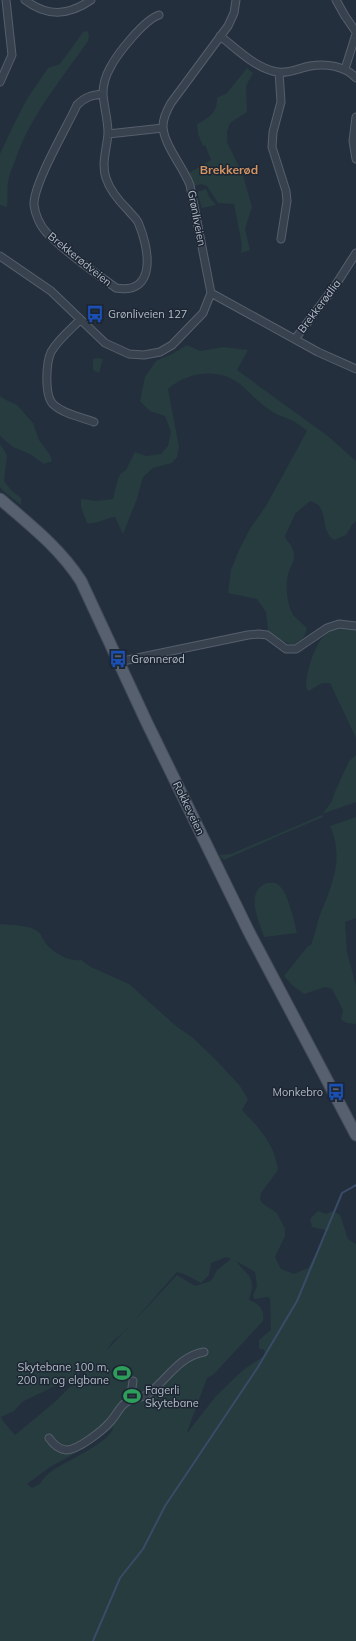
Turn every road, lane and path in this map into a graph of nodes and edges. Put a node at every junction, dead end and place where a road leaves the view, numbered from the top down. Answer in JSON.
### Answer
{"nodes":[{"id":1,"x":6,"y":0,"type":"edge"},
{"id":2,"x":24,"y":0,"type":"edge"},
{"id":3,"x":91,"y":0,"type":"edge"},
{"id":4,"x":236,"y":0,"type":"edge"},
{"id":5,"x":336,"y":0,"type":"edge"},
{"id":6,"x":159,"y":15,"type":"dead end"},
{"id":7,"x":356,"y":33,"type":"edge"},
{"id":8,"x":220,"y":36,"type":"junction"},
{"id":9,"x":345,"y":69,"type":"junction"},
{"id":10,"x":279,"y":72,"type":"junction"},
{"id":11,"x":356,"y":78,"type":"edge"},
{"id":12,"x":0,"y":82,"type":"edge"},
{"id":13,"x":103,"y":94,"type":"junction"},
{"id":14,"x":356,"y":117,"type":"edge"},
{"id":15,"x":163,"y":128,"type":"junction"},
{"id":16,"x":108,"y":134,"type":"junction"},
{"id":17,"x":356,"y":159,"type":"edge"},
{"id":18,"x":281,"y":239,"type":"dead end"},
{"id":19,"x":356,"y":253,"type":"edge"},
{"id":20,"x":2,"y":261,"type":"edge"},
{"id":21,"x":211,"y":293,"type":"junction"},
{"id":22,"x":80,"y":320,"type":"junction"},
{"id":23,"x":295,"y":339,"type":"junction"},
{"id":24,"x":356,"y":369,"type":"edge"},
{"id":25,"x":94,"y":422,"type":"dead end"},
{"id":26,"x":0,"y":499,"type":"edge"},
{"id":27,"x":356,"y":626,"type":"edge"},
{"id":28,"x":118,"y":662,"type":"junction"},
{"id":29,"x":356,"y":1135,"type":"edge"},
{"id":30,"x":204,"y":1352,"type":"dead end"},
{"id":31,"x":132,"y":1381,"type":"dead end"},
{"id":32,"x":136,"y":1399,"type":"junction"},
{"id":33,"x":49,"y":1438,"type":"dead end"}],
"edges":[{"from":1,"to":12,"type":"street"},
{"from":2,"to":3,"type":"street"},
{"from":4,"to":8,"type":"street"},
{"from":5,"to":7,"type":"street"},
{"from":6,"to":13,"type":"street","name":"Brekkerødveien"},
{"from":7,"to":9,"type":"street"},
{"from":8,"to":10,"type":"street"},
{"from":8,"to":15,"type":"street"},
{"from":9,"to":10,"type":"street"},
{"from":9,"to":11,"type":"street"},
{"from":10,"to":18,"type":"street"},
{"from":13,"to":16,"type":"street","name":"Brekkerødveien"},
{"from":13,"to":16,"type":"street","name":"Brekkerødveien"},
{"from":14,"to":17,"type":"street"},
{"from":15,"to":16,"type":"street"},
{"from":15,"to":21,"type":"street","name":"Grønliveien"},
{"from":19,"to":23,"type":"street","name":"Brekkerødlia"},
{"from":20,"to":22,"type":"street"},
{"from":21,"to":22,"type":"street"},
{"from":21,"to":23,"type":"street","name":"Brekkerødlia"},
{"from":22,"to":25,"type":"street"},
{"from":23,"to":24,"type":"street","name":"Brekkerødlia"},
{"from":26,"to":28,"type":"main road","name":"Rokkeveien"},
{"from":27,"to":28,"type":"street"},
{"from":28,"to":29,"type":"main road","name":"Rokkeveien"},
{"from":30,"to":32,"type":"street"},
{"from":31,"to":32,"type":"street"},
{"from":32,"to":33,"type":"street"}]}
